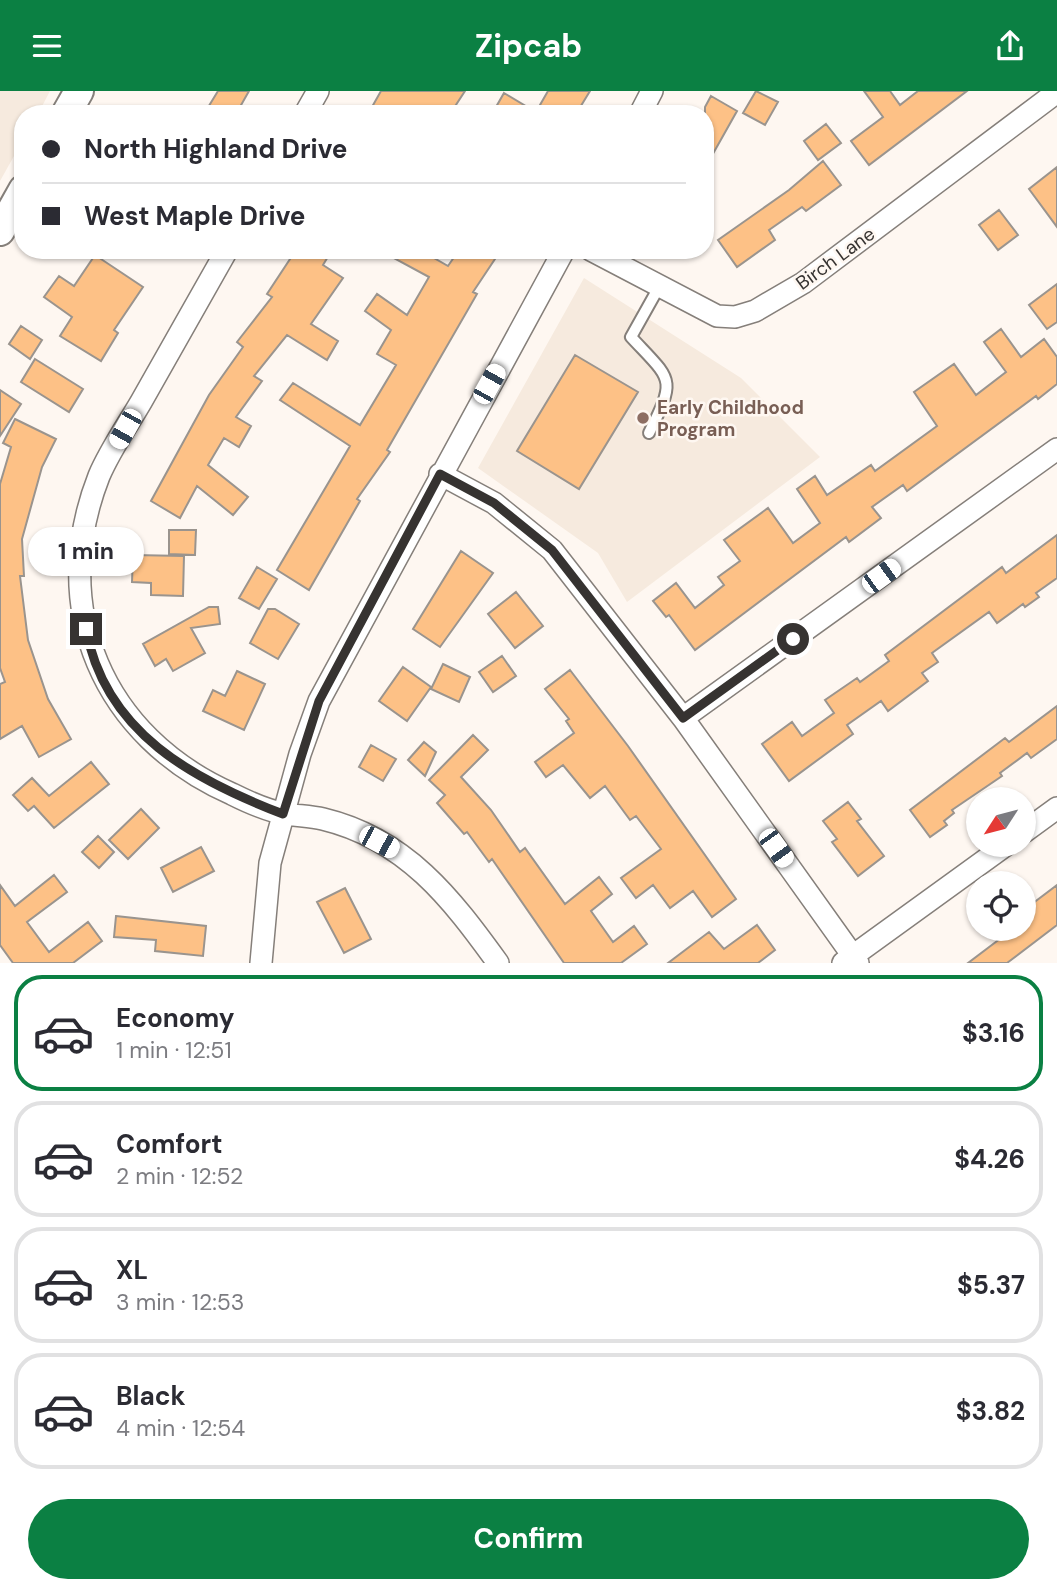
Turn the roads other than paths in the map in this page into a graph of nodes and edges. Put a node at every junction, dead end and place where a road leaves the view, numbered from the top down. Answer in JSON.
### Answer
{"nodes":[{"id":1,"x":1057,"y":92,"type":"edge"},
{"id":2,"x":14,"y":206,"type":"edge"},
{"id":3,"x":0,"y":231,"type":"edge"},
{"id":4,"x":222,"y":259,"type":"edge"},
{"id":5,"x":559,"y":259,"type":"edge"},
{"id":6,"x":608,"y":259,"type":"edge"},
{"id":7,"x":659,"y":287,"type":"junction"},
{"id":8,"x":649,"y":433,"type":"dead end"},
{"id":9,"x":1057,"y":449,"type":"edge"},
{"id":10,"x":440,"y":474,"type":"junction"},
{"id":11,"x":683,"y":718,"type":"junction"},
{"id":12,"x":1057,"y":808,"type":"edge"},
{"id":13,"x":283,"y":814,"type":"junction"},
{"id":14,"x":1036,"y":823,"type":"edge"},
{"id":15,"x":990,"y":857,"type":"edge"},
{"id":16,"x":851,"y":961,"type":"edge"},
{"id":17,"x":261,"y":963,"type":"edge"},
{"id":18,"x":498,"y":963,"type":"edge"}],
"edges":[{"from":1,"to":7,"type":"street","name":"Birch Lane"},
{"from":2,"to":3,"type":"main road"},
{"from":4,"to":13,"type":"street"},
{"from":5,"to":10,"type":"street"},
{"from":6,"to":7,"type":"street","name":"Birch Lane"},
{"from":7,"to":8,"type":"lane"},
{"from":9,"to":11,"type":"street"},
{"from":10,"to":11,"type":"street"},
{"from":10,"to":13,"type":"street"},
{"from":11,"to":16,"type":"street"},
{"from":12,"to":14,"type":"street"},
{"from":13,"to":17,"type":"street"},
{"from":13,"to":18,"type":"street"},
{"from":15,"to":16,"type":"street"}]}
